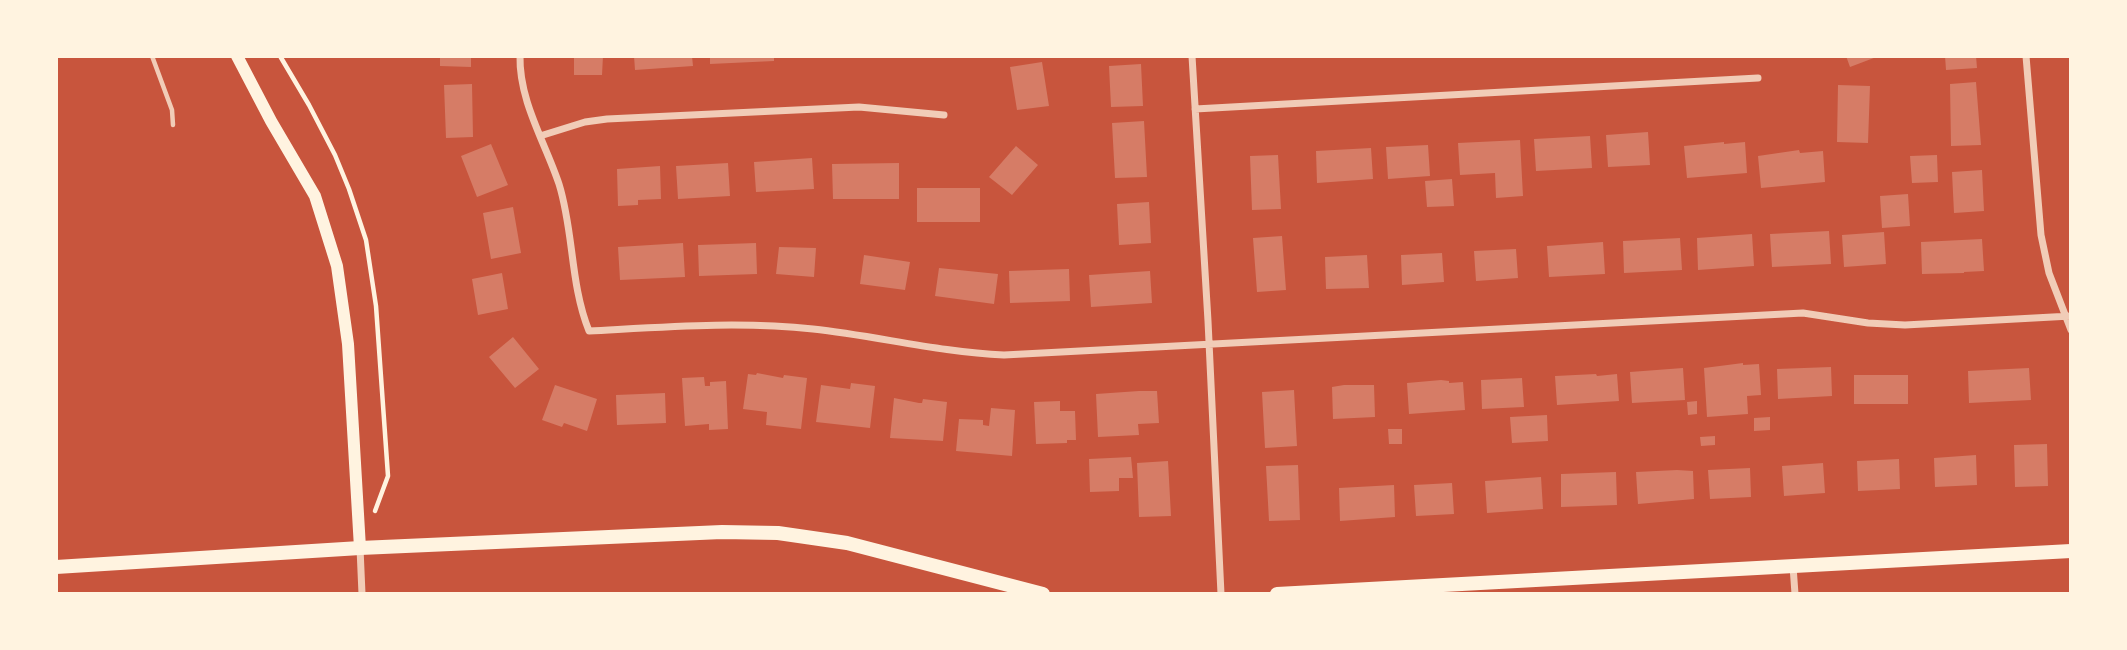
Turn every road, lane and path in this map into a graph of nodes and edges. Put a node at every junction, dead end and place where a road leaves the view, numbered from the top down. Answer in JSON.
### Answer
{"nodes":[{"id":1,"x":152,"y":56,"type":"edge"},
{"id":2,"x":237,"y":56,"type":"edge"},
{"id":3,"x":520,"y":56,"type":"edge"},
{"id":4,"x":1192,"y":56,"type":"edge"},
{"id":5,"x":2026,"y":56,"type":"edge"},
{"id":6,"x":1758,"y":78,"type":"dead end"},
{"id":7,"x":1195,"y":109,"type":"junction"},
{"id":8,"x":944,"y":116,"type":"dead end"},
{"id":9,"x":173,"y":125,"type":"dead end"},
{"id":10,"x":540,"y":135,"type":"junction"},
{"id":11,"x":2068,"y":317,"type":"edge"},
{"id":12,"x":2071,"y":330,"type":"edge"},
{"id":13,"x":1209,"y":345,"type":"junction"},
{"id":14,"x":360,"y":548,"type":"junction"},
{"id":15,"x":2071,"y":551,"type":"edge"},
{"id":16,"x":56,"y":566,"type":"edge"},
{"id":17,"x":1793,"y":566,"type":"junction"},
{"id":18,"x":362,"y":594,"type":"edge"},
{"id":19,"x":1043,"y":594,"type":"edge"},
{"id":20,"x":1221,"y":594,"type":"edge"},
{"id":21,"x":1277,"y":594,"type":"edge"},
{"id":22,"x":1795,"y":594,"type":"edge"}],
"edges":[{"from":1,"to":9,"type":"lane"},
{"from":2,"to":14,"type":"main road"},
{"from":3,"to":10,"type":"street"},
{"from":4,"to":7,"type":"street"},
{"from":5,"to":11,"type":"street"},
{"from":6,"to":7,"type":"street"},
{"from":7,"to":13,"type":"street"},
{"from":8,"to":10,"type":"street"},
{"from":10,"to":13,"type":"street"},
{"from":11,"to":12,"type":"street"},
{"from":11,"to":13,"type":"street"},
{"from":13,"to":20,"type":"street"},
{"from":14,"to":16,"type":"main road"},
{"from":14,"to":18,"type":"street"},
{"from":14,"to":19,"type":"main road"},
{"from":15,"to":17,"type":"main road"},
{"from":17,"to":21,"type":"main road"},
{"from":17,"to":22,"type":"street"}]}
